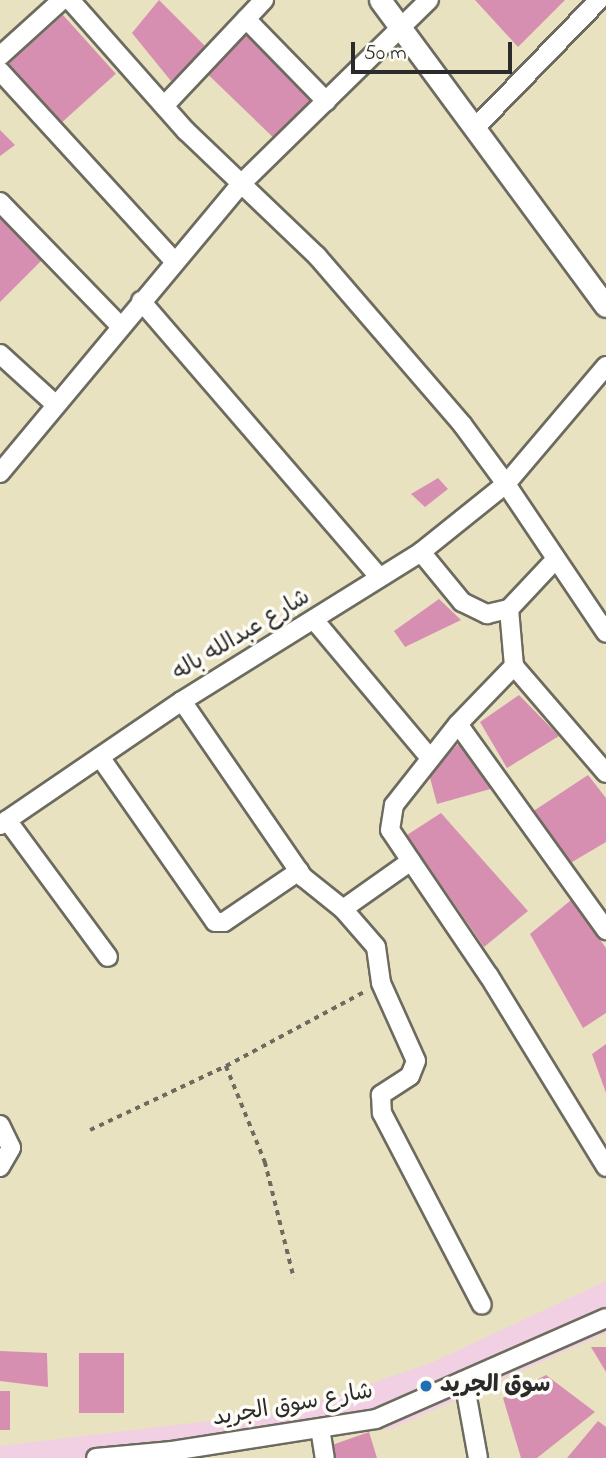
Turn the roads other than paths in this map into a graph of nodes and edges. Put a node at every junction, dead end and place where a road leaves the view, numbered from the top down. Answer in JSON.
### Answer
{"nodes":[{"id":1,"x":62,"y":0,"type":"edge"},
{"id":2,"x":70,"y":0,"type":"edge"},
{"id":3,"x":264,"y":0,"type":"edge"},
{"id":4,"x":380,"y":0,"type":"edge"},
{"id":5,"x":429,"y":0,"type":"edge"},
{"id":6,"x":599,"y":0,"type":"edge"},
{"id":7,"x":246,"y":19,"type":"junction"},
{"id":8,"x":401,"y":29,"type":"junction"},
{"id":9,"x":0,"y":56,"type":"edge"},
{"id":10,"x":0,"y":71,"type":"edge"},
{"id":11,"x":326,"y":101,"type":"junction"},
{"id":12,"x":164,"y":106,"type":"junction"},
{"id":13,"x":475,"y":128,"type":"junction"},
{"id":14,"x":241,"y":184,"type":"junction"},
{"id":15,"x":0,"y":202,"type":"edge"},
{"id":16,"x":174,"y":261,"type":"junction"},
{"id":17,"x":141,"y":301,"type":"junction"},
{"id":18,"x":606,"y":306,"type":"edge"},
{"id":19,"x":119,"y":325,"type":"junction"},
{"id":20,"x":0,"y":354,"type":"edge"},
{"id":21,"x":606,"y":366,"type":"edge"},
{"id":22,"x":55,"y":404,"type":"junction"},
{"id":23,"x":0,"y":473,"type":"edge"},
{"id":24,"x":506,"y":484,"type":"junction"},
{"id":25,"x":421,"y":552,"type":"junction"},
{"id":26,"x":555,"y":560,"type":"junction"},
{"id":27,"x":379,"y":577,"type":"junction"},
{"id":28,"x":509,"y":609,"type":"junction"},
{"id":29,"x":315,"y":621,"type":"junction"},
{"id":30,"x":606,"y":633,"type":"edge"},
{"id":31,"x":514,"y":666,"type":"junction"},
{"id":32,"x":182,"y":701,"type":"junction"},
{"id":33,"x":458,"y":724,"type":"junction"},
{"id":34,"x":100,"y":757,"type":"junction"},
{"id":35,"x":430,"y":758,"type":"junction"},
{"id":36,"x":606,"y":773,"type":"edge"},
{"id":37,"x":4,"y":823,"type":"edge"},
{"id":38,"x":411,"y":861,"type":"junction"},
{"id":39,"x":299,"y":871,"type":"junction"},
{"id":40,"x":343,"y":909,"type":"junction"},
{"id":41,"x":606,"y":930,"type":"edge"},
{"id":42,"x":108,"y":957,"type":"dead end"},
{"id":43,"x":0,"y":1125,"type":"edge"},
{"id":44,"x":0,"y":1167,"type":"edge"},
{"id":45,"x":606,"y":1167,"type":"edge"},
{"id":46,"x":482,"y":1305,"type":"dead end"},
{"id":47,"x":606,"y":1318,"type":"edge"},
{"id":48,"x":464,"y":1381,"type":"junction"},
{"id":49,"x":320,"y":1428,"type":"junction"},
{"id":50,"x":96,"y":1458,"type":"edge"},
{"id":51,"x":325,"y":1458,"type":"edge"},
{"id":52,"x":478,"y":1458,"type":"edge"}],
"edges":[{"from":1,"to":9,"type":"street"},
{"from":2,"to":12,"type":"street"},
{"from":3,"to":7,"type":"street"},
{"from":4,"to":8,"type":"street"},
{"from":5,"to":8,"type":"street"},
{"from":6,"to":13,"type":"street"},
{"from":7,"to":11,"type":"street"},
{"from":7,"to":12,"type":"street"},
{"from":8,"to":11,"type":"street"},
{"from":8,"to":13,"type":"street"},
{"from":10,"to":16,"type":"street"},
{"from":11,"to":14,"type":"street"},
{"from":12,"to":14,"type":"street"},
{"from":13,"to":18,"type":"street"},
{"from":14,"to":16,"type":"street"},
{"from":14,"to":24,"type":"street"},
{"from":15,"to":19,"type":"street"},
{"from":16,"to":17,"type":"street"},
{"from":17,"to":19,"type":"street"},
{"from":17,"to":27,"type":"street"},
{"from":19,"to":22,"type":"street"},
{"from":20,"to":22,"type":"street"},
{"from":21,"to":24,"type":"street","name":"شارع عبدالله باله"},
{"from":22,"to":23,"type":"street"},
{"from":24,"to":25,"type":"street","name":"شارع عبدالله باله"},
{"from":24,"to":26,"type":"street"},
{"from":25,"to":27,"type":"street","name":"شارع عبدالله باله"},
{"from":25,"to":28,"type":"street"},
{"from":26,"to":28,"type":"street"},
{"from":26,"to":30,"type":"street"},
{"from":27,"to":29,"type":"street","name":"شارع عبدالله باله"},
{"from":28,"to":31,"type":"street"},
{"from":29,"to":32,"type":"street","name":"شارع عبدالله باله"},
{"from":29,"to":35,"type":"street"},
{"from":31,"to":33,"type":"street"},
{"from":31,"to":36,"type":"street"},
{"from":32,"to":34,"type":"street","name":"شارع عبدالله باله"},
{"from":32,"to":39,"type":"street"},
{"from":33,"to":35,"type":"street"},
{"from":33,"to":41,"type":"street"},
{"from":34,"to":37,"type":"street","name":"شارع عبدالله باله"},
{"from":34,"to":39,"type":"street"},
{"from":35,"to":38,"type":"street"},
{"from":37,"to":42,"type":"street"},
{"from":38,"to":40,"type":"street"},
{"from":38,"to":45,"type":"street"},
{"from":39,"to":40,"type":"street"},
{"from":40,"to":46,"type":"street"},
{"from":43,"to":44,"type":"street"},
{"from":47,"to":48,"type":"street","name":"شارع سوق الجريد"},
{"from":48,"to":49,"type":"street","name":"شارع سوق الجريد"},
{"from":48,"to":52,"type":"street"},
{"from":49,"to":50,"type":"street","name":"شارع سوق الجريد"},
{"from":49,"to":51,"type":"street"}]}
